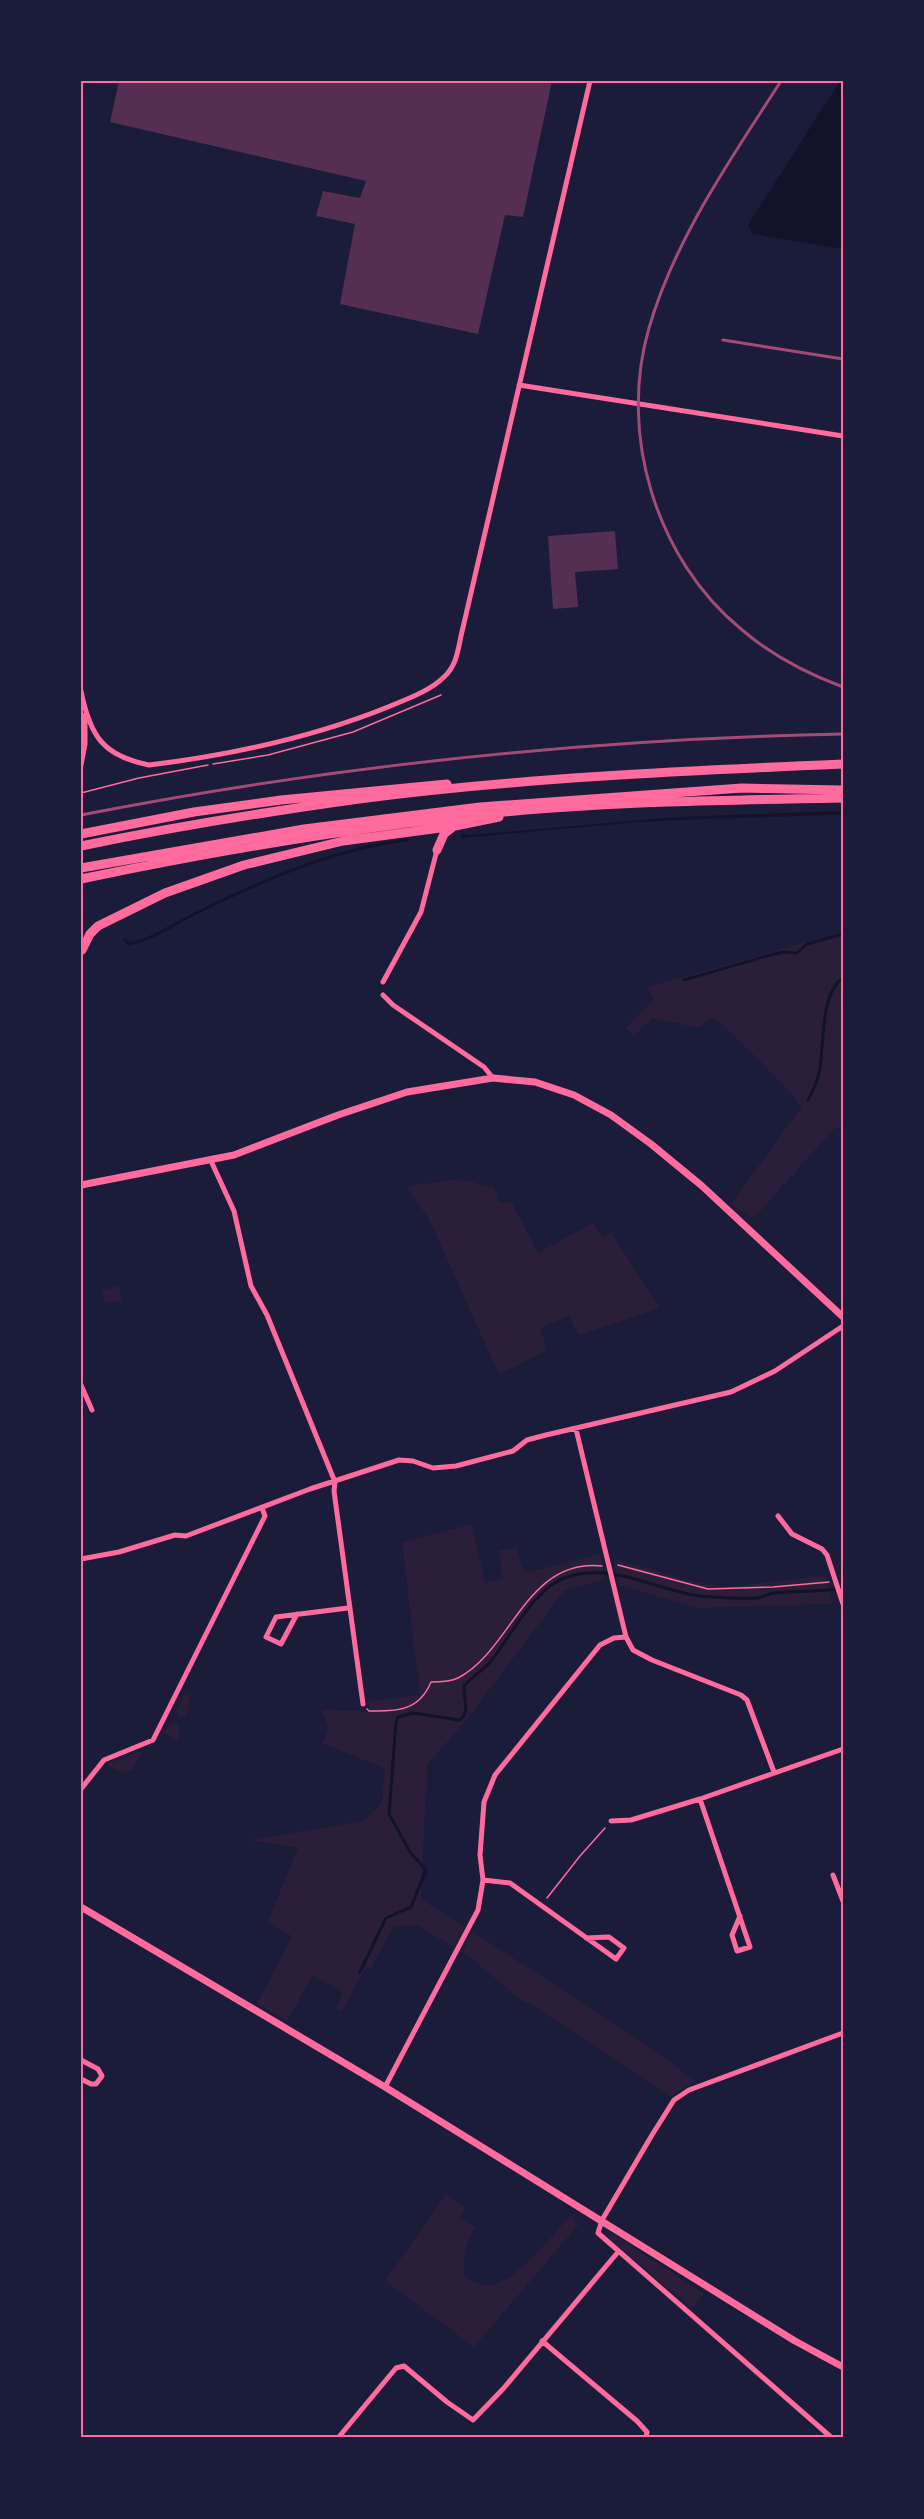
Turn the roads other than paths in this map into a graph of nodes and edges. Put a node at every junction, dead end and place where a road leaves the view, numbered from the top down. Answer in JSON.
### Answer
{"nodes":[{"id":1,"x":590,"y":81,"type":"edge"},
{"id":2,"x":519,"y":385,"type":"junction"},
{"id":3,"x":843,"y":436,"type":"edge"},
{"id":4,"x":81,"y":691,"type":"edge"},
{"id":5,"x":85,"y":710,"type":"junction"},
{"id":6,"x":843,"y":764,"type":"edge"},
{"id":7,"x":81,"y":765,"type":"edge"},
{"id":8,"x":569,"y":778,"type":"junction"},
{"id":9,"x":843,"y":790,"type":"edge"},
{"id":10,"x":843,"y":798,"type":"edge"},
{"id":11,"x":509,"y":812,"type":"junction"},
{"id":12,"x":455,"y":826,"type":"junction"},
{"id":13,"x":418,"y":831,"type":"junction"},
{"id":14,"x":81,"y":834,"type":"edge"},
{"id":15,"x":81,"y":846,"type":"edge"},
{"id":16,"x":437,"y":850,"type":"junction"},
{"id":17,"x":81,"y":868,"type":"edge"},
{"id":18,"x":81,"y":879,"type":"edge"},
{"id":19,"x":82,"y":950,"type":"edge"},
{"id":20,"x":383,"y":982,"type":"dead end"},
{"id":21,"x":383,"y":995,"type":"dead end"},
{"id":22,"x":493,"y":1078,"type":"junction"},
{"id":23,"x":211,"y":1161,"type":"junction"},
{"id":24,"x":81,"y":1185,"type":"edge"},
{"id":25,"x":843,"y":1317,"type":"edge"},
{"id":26,"x":843,"y":1326,"type":"edge"},
{"id":27,"x":81,"y":1385,"type":"edge"},
{"id":28,"x":92,"y":1410,"type":"dead end"},
{"id":29,"x":576,"y":1429,"type":"junction"},
{"id":30,"x":335,"y":1482,"type":"junction"},
{"id":31,"x":262,"y":1508,"type":"junction"},
{"id":32,"x":778,"y":1516,"type":"dead end"},
{"id":33,"x":81,"y":1559,"type":"edge"},
{"id":34,"x":843,"y":1604,"type":"edge"},
{"id":35,"x":348,"y":1608,"type":"junction"},
{"id":36,"x":297,"y":1614,"type":"junction"},
{"id":37,"x":626,"y":1637,"type":"junction"},
{"id":38,"x":363,"y":1704,"type":"road end"},
{"id":39,"x":843,"y":1749,"type":"edge"},
{"id":40,"x":774,"y":1772,"type":"junction"},
{"id":41,"x":81,"y":1789,"type":"edge"},
{"id":42,"x":700,"y":1799,"type":"junction"},
{"id":43,"x":610,"y":1821,"type":"road end"},
{"id":44,"x":833,"y":1875,"type":"dead end"},
{"id":45,"x":483,"y":1880,"type":"junction"},
{"id":46,"x":843,"y":1901,"type":"edge"},
{"id":47,"x":81,"y":1907,"type":"edge"},
{"id":48,"x":740,"y":1916,"type":"junction"},
{"id":49,"x":586,"y":1938,"type":"junction"},
{"id":50,"x":843,"y":2033,"type":"edge"},
{"id":51,"x":81,"y":2060,"type":"edge"},
{"id":52,"x":81,"y":2079,"type":"edge"},
{"id":53,"x":385,"y":2087,"type":"junction"},
{"id":54,"x":602,"y":2220,"type":"junction"},
{"id":55,"x":618,"y":2252,"type":"junction"},
{"id":56,"x":542,"y":2341,"type":"junction"},
{"id":57,"x":843,"y":2367,"type":"edge"},
{"id":58,"x":338,"y":2438,"type":"edge"},
{"id":59,"x":646,"y":2438,"type":"edge"},
{"id":60,"x":832,"y":2438,"type":"edge"}],
"edges":[{"from":1,"to":2,"type":"street"},
{"from":2,"to":3,"type":"street"},
{"from":2,"to":5,"type":"street"},
{"from":4,"to":5,"type":"street"},
{"from":5,"to":7,"type":"street"},
{"from":6,"to":8,"type":"highway"},
{"from":8,"to":14,"type":"highway"},
{"from":8,"to":15,"type":"highway"},
{"from":9,"to":17,"type":"highway"},
{"from":10,"to":11,"type":"highway"},
{"from":11,"to":12,"type":"highway"},
{"from":11,"to":18,"type":"highway"},
{"from":12,"to":13,"type":"highway"},
{"from":12,"to":16,"type":"highway"},
{"from":13,"to":16,"type":"highway"},
{"from":13,"to":19,"type":"highway"},
{"from":16,"to":20,"type":"street"},
{"from":21,"to":22,"type":"street"},
{"from":22,"to":23,"type":"street"},
{"from":22,"to":25,"type":"street"},
{"from":23,"to":24,"type":"street"},
{"from":23,"to":30,"type":"street"},
{"from":26,"to":29,"type":"street"},
{"from":27,"to":28,"type":"street"},
{"from":29,"to":30,"type":"street"},
{"from":29,"to":37,"type":"street"},
{"from":30,"to":31,"type":"street"},
{"from":30,"to":35,"type":"street"},
{"from":31,"to":33,"type":"street"},
{"from":31,"to":41,"type":"street"},
{"from":32,"to":34,"type":"street"},
{"from":35,"to":36,"type":"street"},
{"from":35,"to":38,"type":"street"},
{"from":36,"to":36,"type":"street"},
{"from":37,"to":40,"type":"street"},
{"from":37,"to":45,"type":"street"},
{"from":39,"to":40,"type":"street"},
{"from":40,"to":42,"type":"street"},
{"from":42,"to":43,"type":"street"},
{"from":42,"to":48,"type":"street"},
{"from":44,"to":46,"type":"street"},
{"from":45,"to":49,"type":"street"},
{"from":45,"to":53,"type":"street"},
{"from":47,"to":53,"type":"street"},
{"from":48,"to":48,"type":"street"},
{"from":49,"to":49,"type":"street"},
{"from":50,"to":54,"type":"street"},
{"from":51,"to":52,"type":"street"},
{"from":53,"to":54,"type":"street"},
{"from":54,"to":55,"type":"street"},
{"from":54,"to":57,"type":"street"},
{"from":55,"to":56,"type":"street"},
{"from":55,"to":60,"type":"street"},
{"from":56,"to":58,"type":"street"},
{"from":56,"to":59,"type":"street"}]}
